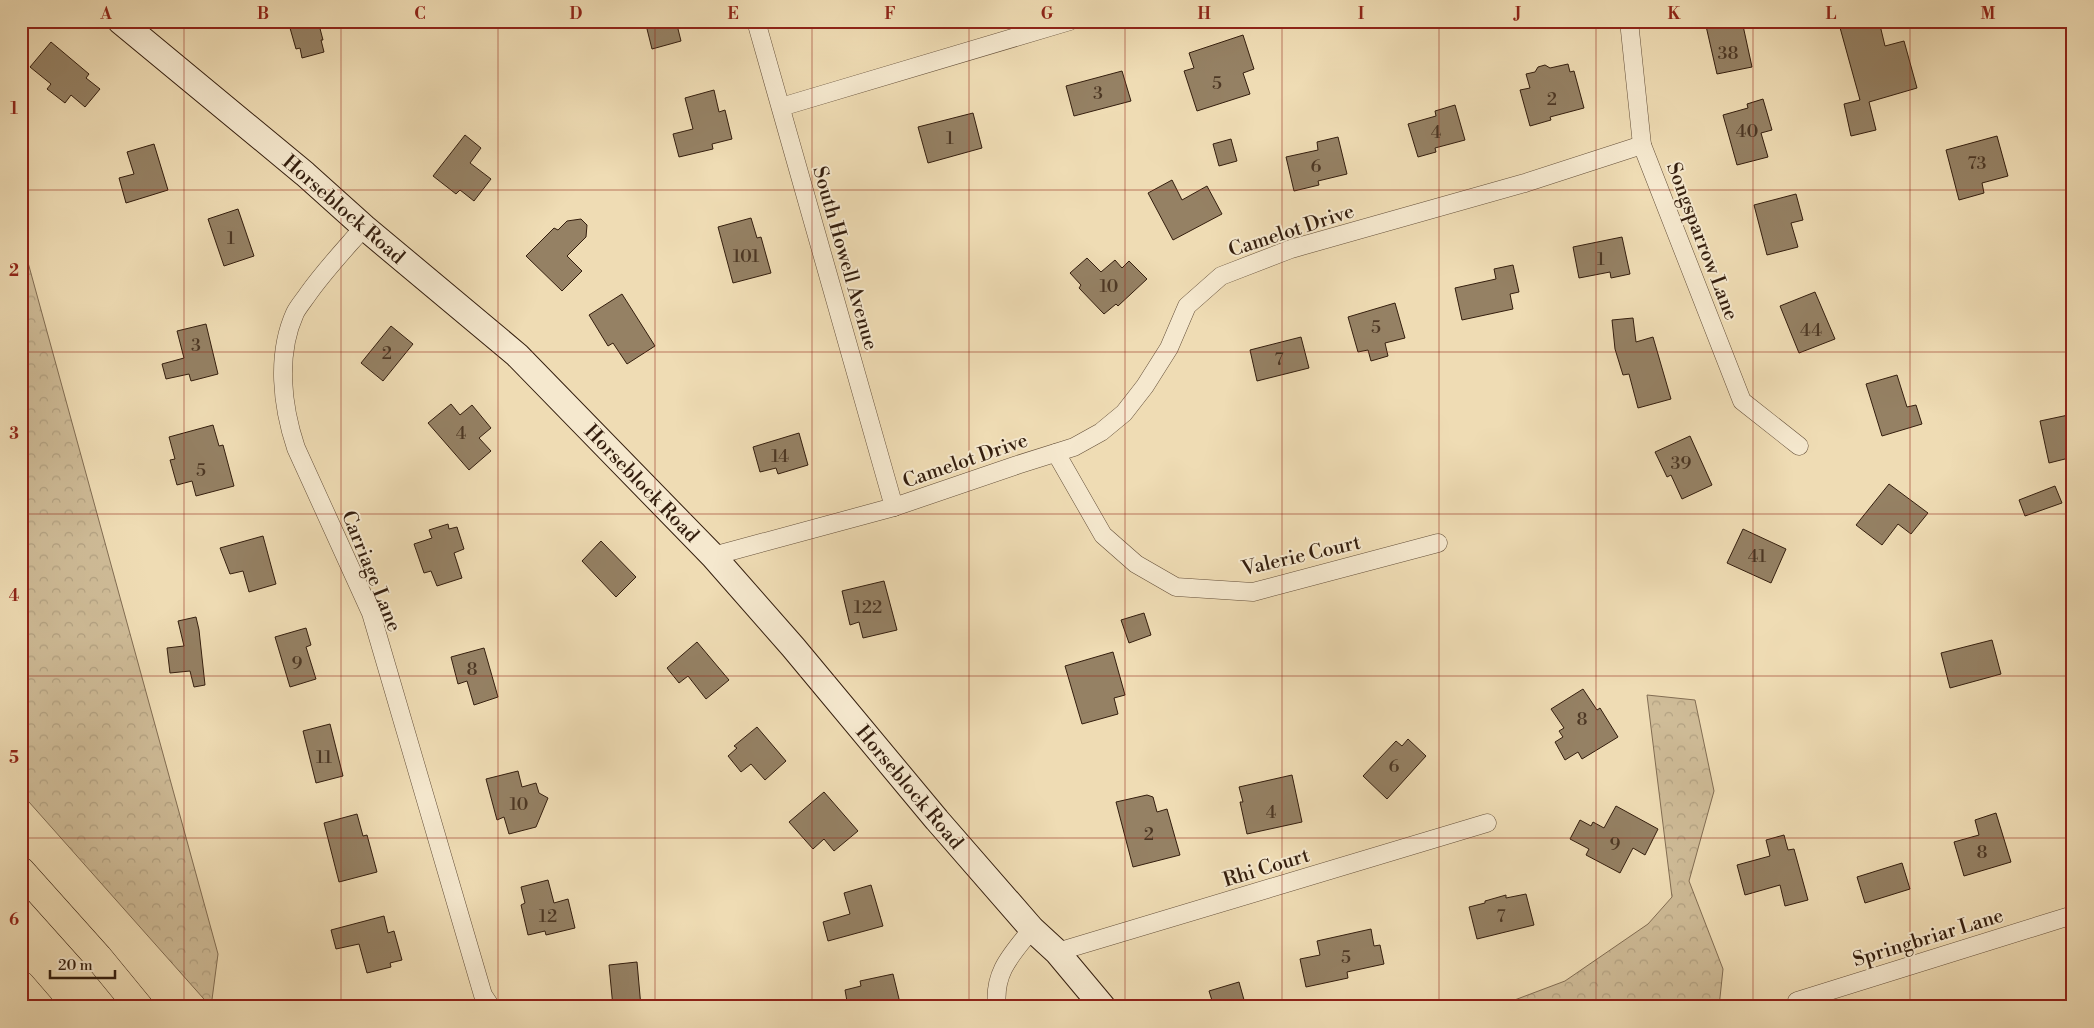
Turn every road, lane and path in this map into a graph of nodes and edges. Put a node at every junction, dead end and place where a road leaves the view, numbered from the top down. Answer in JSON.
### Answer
{"nodes":[{"id":1,"x":120,"y":21,"type":"edge"},
{"id":2,"x":756,"y":21,"type":"edge"},
{"id":3,"x":1070,"y":21,"type":"edge"},
{"id":4,"x":1629,"y":21,"type":"edge"},
{"id":5,"x":781,"y":107,"type":"junction"},
{"id":6,"x":1642,"y":144,"type":"junction"},
{"id":7,"x":364,"y":227,"type":"junction"},
{"id":8,"x":1798,"y":446,"type":"dead end"},
{"id":9,"x":1056,"y":453,"type":"junction"},
{"id":10,"x":894,"y":507,"type":"junction"},
{"id":11,"x":1438,"y":543,"type":"dead end"},
{"id":12,"x":712,"y":556,"type":"junction"},
{"id":13,"x":1487,"y":823,"type":"dead end"},
{"id":14,"x":21,"y":871,"type":"edge"},
{"id":15,"x":2073,"y":915,"type":"edge"},
{"id":16,"x":1032,"y":929,"type":"junction"},
{"id":17,"x":1057,"y":952,"type":"junction"},
{"id":18,"x":21,"y":986,"type":"edge"},
{"id":19,"x":1797,"y":1001,"type":"dead end"},
{"id":20,"x":40,"y":1007,"type":"edge"},
{"id":21,"x":139,"y":1007,"type":"edge"},
{"id":22,"x":491,"y":1007,"type":"edge"},
{"id":23,"x":997,"y":1007,"type":"edge"},
{"id":24,"x":1102,"y":1007,"type":"edge"}],
"edges":[{"from":1,"to":7,"type":"street","name":"Horseblock Road"},
{"from":2,"to":5,"type":"street","name":"South Howell Avenue"},
{"from":3,"to":5,"type":"street"},
{"from":4,"to":6,"type":"street","name":"Songsparrow Lane"},
{"from":5,"to":10,"type":"street","name":"South Howell Avenue"},
{"from":6,"to":8,"type":"street","name":"Songsparrow Lane"},
{"from":6,"to":9,"type":"street","name":"Camelot Drive"},
{"from":7,"to":12,"type":"street","name":"Horseblock Road"},
{"from":7,"to":22,"type":"street","name":"Carriage Lane"},
{"from":9,"to":10,"type":"street","name":"Camelot Drive"},
{"from":9,"to":11,"type":"street","name":"Valerie Court"},
{"from":10,"to":12,"type":"street","name":"Camelot Drive"},
{"from":12,"to":16,"type":"street","name":"Horseblock Road"},
{"from":13,"to":17,"type":"street","name":"Rhi Court"},
{"from":14,"to":21,"type":"highway"},
{"from":15,"to":19,"type":"street","name":"Springbriar Lane"},
{"from":16,"to":17,"type":"street","name":"Horseblock Road"},
{"from":16,"to":23,"type":"street"},
{"from":17,"to":24,"type":"street","name":"Horseblock Road"},
{"from":18,"to":20,"type":"highway"}]}
